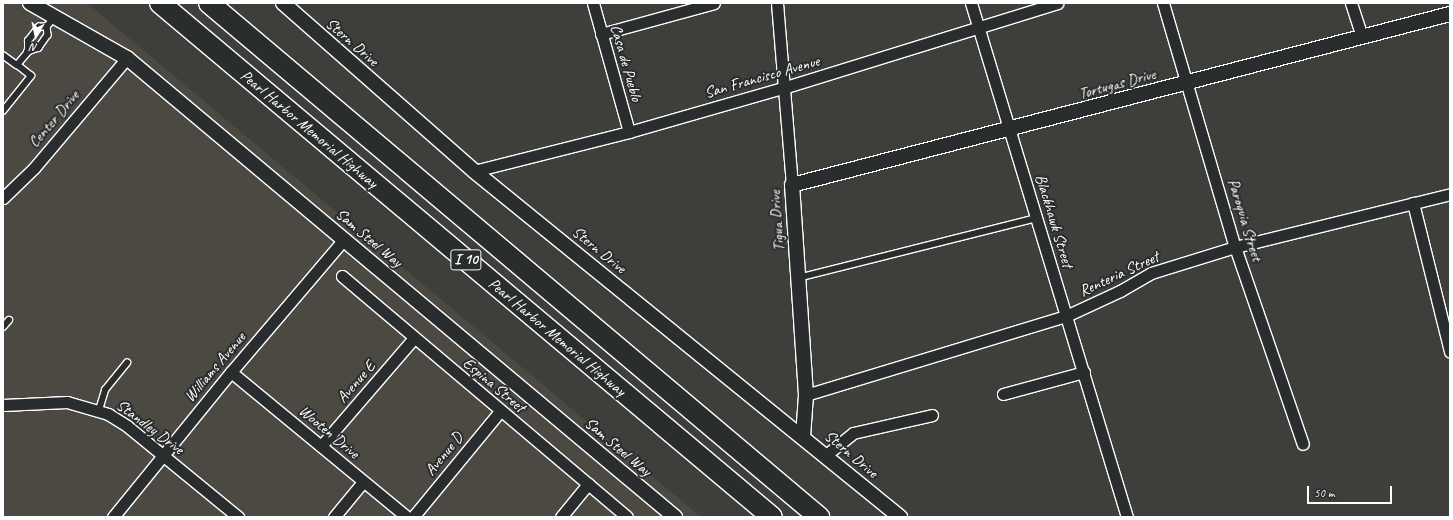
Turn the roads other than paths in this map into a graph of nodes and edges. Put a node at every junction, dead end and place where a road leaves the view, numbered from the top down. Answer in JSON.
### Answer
{"nodes":[{"id":1,"x":30,"y":3,"type":"edge"},
{"id":2,"x":160,"y":3,"type":"edge"},
{"id":3,"x":209,"y":3,"type":"edge"},
{"id":4,"x":283,"y":3,"type":"edge"},
{"id":5,"x":593,"y":3,"type":"edge"},
{"id":6,"x":714,"y":3,"type":"edge"},
{"id":7,"x":777,"y":3,"type":"edge"},
{"id":8,"x":971,"y":3,"type":"edge"},
{"id":9,"x":1057,"y":3,"type":"edge"},
{"id":10,"x":1163,"y":3,"type":"edge"},
{"id":11,"x":1351,"y":3,"type":"edge"},
{"id":12,"x":1450,"y":14,"type":"edge"},
{"id":13,"x":51,"y":21,"type":"junction"},
{"id":14,"x":979,"y":28,"type":"junction"},
{"id":15,"x":601,"y":34,"type":"junction"},
{"id":16,"x":1362,"y":37,"type":"junction"},
{"id":17,"x":28,"y":52,"type":"junction"},
{"id":18,"x":3,"y":54,"type":"edge"},
{"id":19,"x":127,"y":58,"type":"junction"},
{"id":20,"x":17,"y":65,"type":"junction"},
{"id":21,"x":1187,"y":84,"type":"junction"},
{"id":22,"x":786,"y":87,"type":"junction"},
{"id":23,"x":3,"y":111,"type":"edge"},
{"id":24,"x":1011,"y":130,"type":"junction"},
{"id":25,"x":630,"y":132,"type":"junction"},
{"id":26,"x":474,"y":171,"type":"junction"},
{"id":27,"x":792,"y":185,"type":"junction"},
{"id":28,"x":1450,"y":194,"type":"edge"},
{"id":29,"x":3,"y":198,"type":"edge"},
{"id":30,"x":1413,"y":203,"type":"junction"},
{"id":31,"x":1036,"y":218,"type":"junction"},
{"id":32,"x":344,"y":239,"type":"junction"},
{"id":33,"x":1235,"y":247,"type":"junction"},
{"id":34,"x":342,"y":276,"type":"dead end"},
{"id":35,"x":798,"y":279,"type":"junction"},
{"id":36,"x":1066,"y":316,"type":"junction"},
{"id":37,"x":10,"y":320,"type":"dead end"},
{"id":38,"x":3,"y":327,"type":"edge"},
{"id":39,"x":414,"y":338,"type":"junction"},
{"id":40,"x":1450,"y":351,"type":"edge"},
{"id":41,"x":127,"y":363,"type":"dead end"},
{"id":42,"x":231,"y":372,"type":"junction"},
{"id":43,"x":1084,"y":372,"type":"junction"},
{"id":44,"x":1003,"y":394,"type":"dead end"},
{"id":45,"x":806,"y":395,"type":"junction"},
{"id":46,"x":3,"y":405,"type":"edge"},
{"id":47,"x":99,"y":410,"type":"junction"},
{"id":48,"x":500,"y":411,"type":"junction"},
{"id":49,"x":932,"y":415,"type":"dead end"},
{"id":50,"x":803,"y":437,"type":"junction"},
{"id":51,"x":1303,"y":444,"type":"dead end"},
{"id":52,"x":321,"y":446,"type":"junction"},
{"id":53,"x":163,"y":454,"type":"junction"},
{"id":54,"x":826,"y":456,"type":"junction"},
{"id":55,"x":363,"y":482,"type":"junction"},
{"id":56,"x":588,"y":484,"type":"junction"},
{"id":57,"x":113,"y":517,"type":"edge"},
{"id":58,"x":238,"y":517,"type":"edge"},
{"id":59,"x":334,"y":517,"type":"edge"},
{"id":60,"x":407,"y":517,"type":"edge"},
{"id":61,"x":413,"y":517,"type":"edge"},
{"id":62,"x":562,"y":517,"type":"edge"},
{"id":63,"x":627,"y":517,"type":"edge"},
{"id":64,"x":675,"y":517,"type":"edge"},
{"id":65,"x":772,"y":517,"type":"edge"},
{"id":66,"x":819,"y":517,"type":"edge"},
{"id":67,"x":900,"y":517,"type":"edge"},
{"id":68,"x":1127,"y":517,"type":"edge"}],
"edges":[{"from":1,"to":13,"type":"street","name":"Sam Steel Way"},
{"from":2,"to":65,"type":"highway","name":"Pearl Harbor Memorial Highway","number":"I 10"},
{"from":3,"to":66,"type":"highway","name":"Pearl Harbor Memorial Highway","number":"I 10"},
{"from":4,"to":26,"type":"street","name":"Stern Drive"},
{"from":5,"to":15,"type":"street","name":"Casa de Pueblo"},
{"from":6,"to":15,"type":"street"},
{"from":7,"to":22,"type":"street","name":"Tigua Drive"},
{"from":8,"to":14,"type":"street","name":"Blackhawk Street"},
{"from":9,"to":14,"type":"street","name":"San Francisco Avenue"},
{"from":10,"to":21,"type":"street","name":"Paroquia Street"},
{"from":11,"to":16,"type":"street"},
{"from":12,"to":16,"type":"street","name":"Tortugas Drive"},
{"from":13,"to":17,"type":"lane"},
{"from":13,"to":17,"type":"lane"},
{"from":13,"to":19,"type":"street","name":"Sam Steel Way"},
{"from":14,"to":22,"type":"street","name":"San Francisco Avenue"},
{"from":14,"to":24,"type":"street","name":"Blackhawk Street"},
{"from":15,"to":25,"type":"street","name":"Casa de Pueblo"},
{"from":16,"to":21,"type":"street","name":"Tortugas Drive"},
{"from":17,"to":20,"type":"lane"},
{"from":18,"to":20,"type":"lane"},
{"from":19,"to":29,"type":"street","name":"Center Drive"},
{"from":19,"to":32,"type":"street","name":"Sam Steel Way"},
{"from":20,"to":23,"type":"lane"},
{"from":21,"to":24,"type":"street","name":"Tortugas Drive"},
{"from":21,"to":33,"type":"street","name":"Paroquia Street"},
{"from":22,"to":25,"type":"street","name":"San Francisco Avenue"},
{"from":22,"to":27,"type":"street","name":"Tigua Drive"},
{"from":24,"to":27,"type":"street","name":"Tortugas Drive"},
{"from":24,"to":31,"type":"street","name":"Blackhawk Street"},
{"from":25,"to":26,"type":"street","name":"San Francisco Avenue"},
{"from":26,"to":50,"type":"street","name":"Stern Drive"},
{"from":27,"to":35,"type":"street","name":"Tigua Drive"},
{"from":28,"to":30,"type":"street","name":"Renteria Street"},
{"from":30,"to":33,"type":"street","name":"Renteria Street"},
{"from":30,"to":40,"type":"street"},
{"from":31,"to":35,"type":"lane"},
{"from":31,"to":36,"type":"street","name":"Blackhawk Street"},
{"from":32,"to":42,"type":"street","name":"Williams Avenue"},
{"from":32,"to":64,"type":"street","name":"Sam Steel Way"},
{"from":33,"to":36,"type":"street","name":"Renteria Street"},
{"from":33,"to":51,"type":"street","name":"Paroquia Street"},
{"from":34,"to":39,"type":"street","name":"Espina Street"},
{"from":35,"to":45,"type":"street","name":"Tigua Drive"},
{"from":36,"to":43,"type":"street","name":"Blackhawk Street"},
{"from":36,"to":45,"type":"street","name":"Renteria Street"},
{"from":37,"to":38,"type":"lane"},
{"from":39,"to":48,"type":"street","name":"Espina Street"},
{"from":39,"to":52,"type":"street","name":"Avenue E"},
{"from":41,"to":47,"type":"lane"},
{"from":42,"to":52,"type":"street","name":"Wooten Drive"},
{"from":42,"to":53,"type":"street","name":"Williams Avenue"},
{"from":43,"to":44,"type":"street"},
{"from":43,"to":68,"type":"street","name":"Blackhawk Street"},
{"from":45,"to":50,"type":"street","name":"Tigua Drive"},
{"from":46,"to":47,"type":"street","name":"Standley Drive"},
{"from":47,"to":53,"type":"street","name":"Standley Drive"},
{"from":48,"to":56,"type":"street","name":"Espina Street"},
{"from":48,"to":61,"type":"street","name":"Avenue D"},
{"from":49,"to":54,"type":"street"},
{"from":50,"to":54,"type":"street","name":"Stern Drive"},
{"from":52,"to":55,"type":"street","name":"Wooten Drive"},
{"from":53,"to":57,"type":"street","name":"Williams Avenue"},
{"from":53,"to":58,"type":"street","name":"Standley Drive"},
{"from":54,"to":67,"type":"street","name":"Stern Drive"},
{"from":55,"to":59,"type":"street"},
{"from":55,"to":60,"type":"street","name":"Wooten Drive"},
{"from":56,"to":62,"type":"street"},
{"from":56,"to":63,"type":"street","name":"Espina Street"}]}
